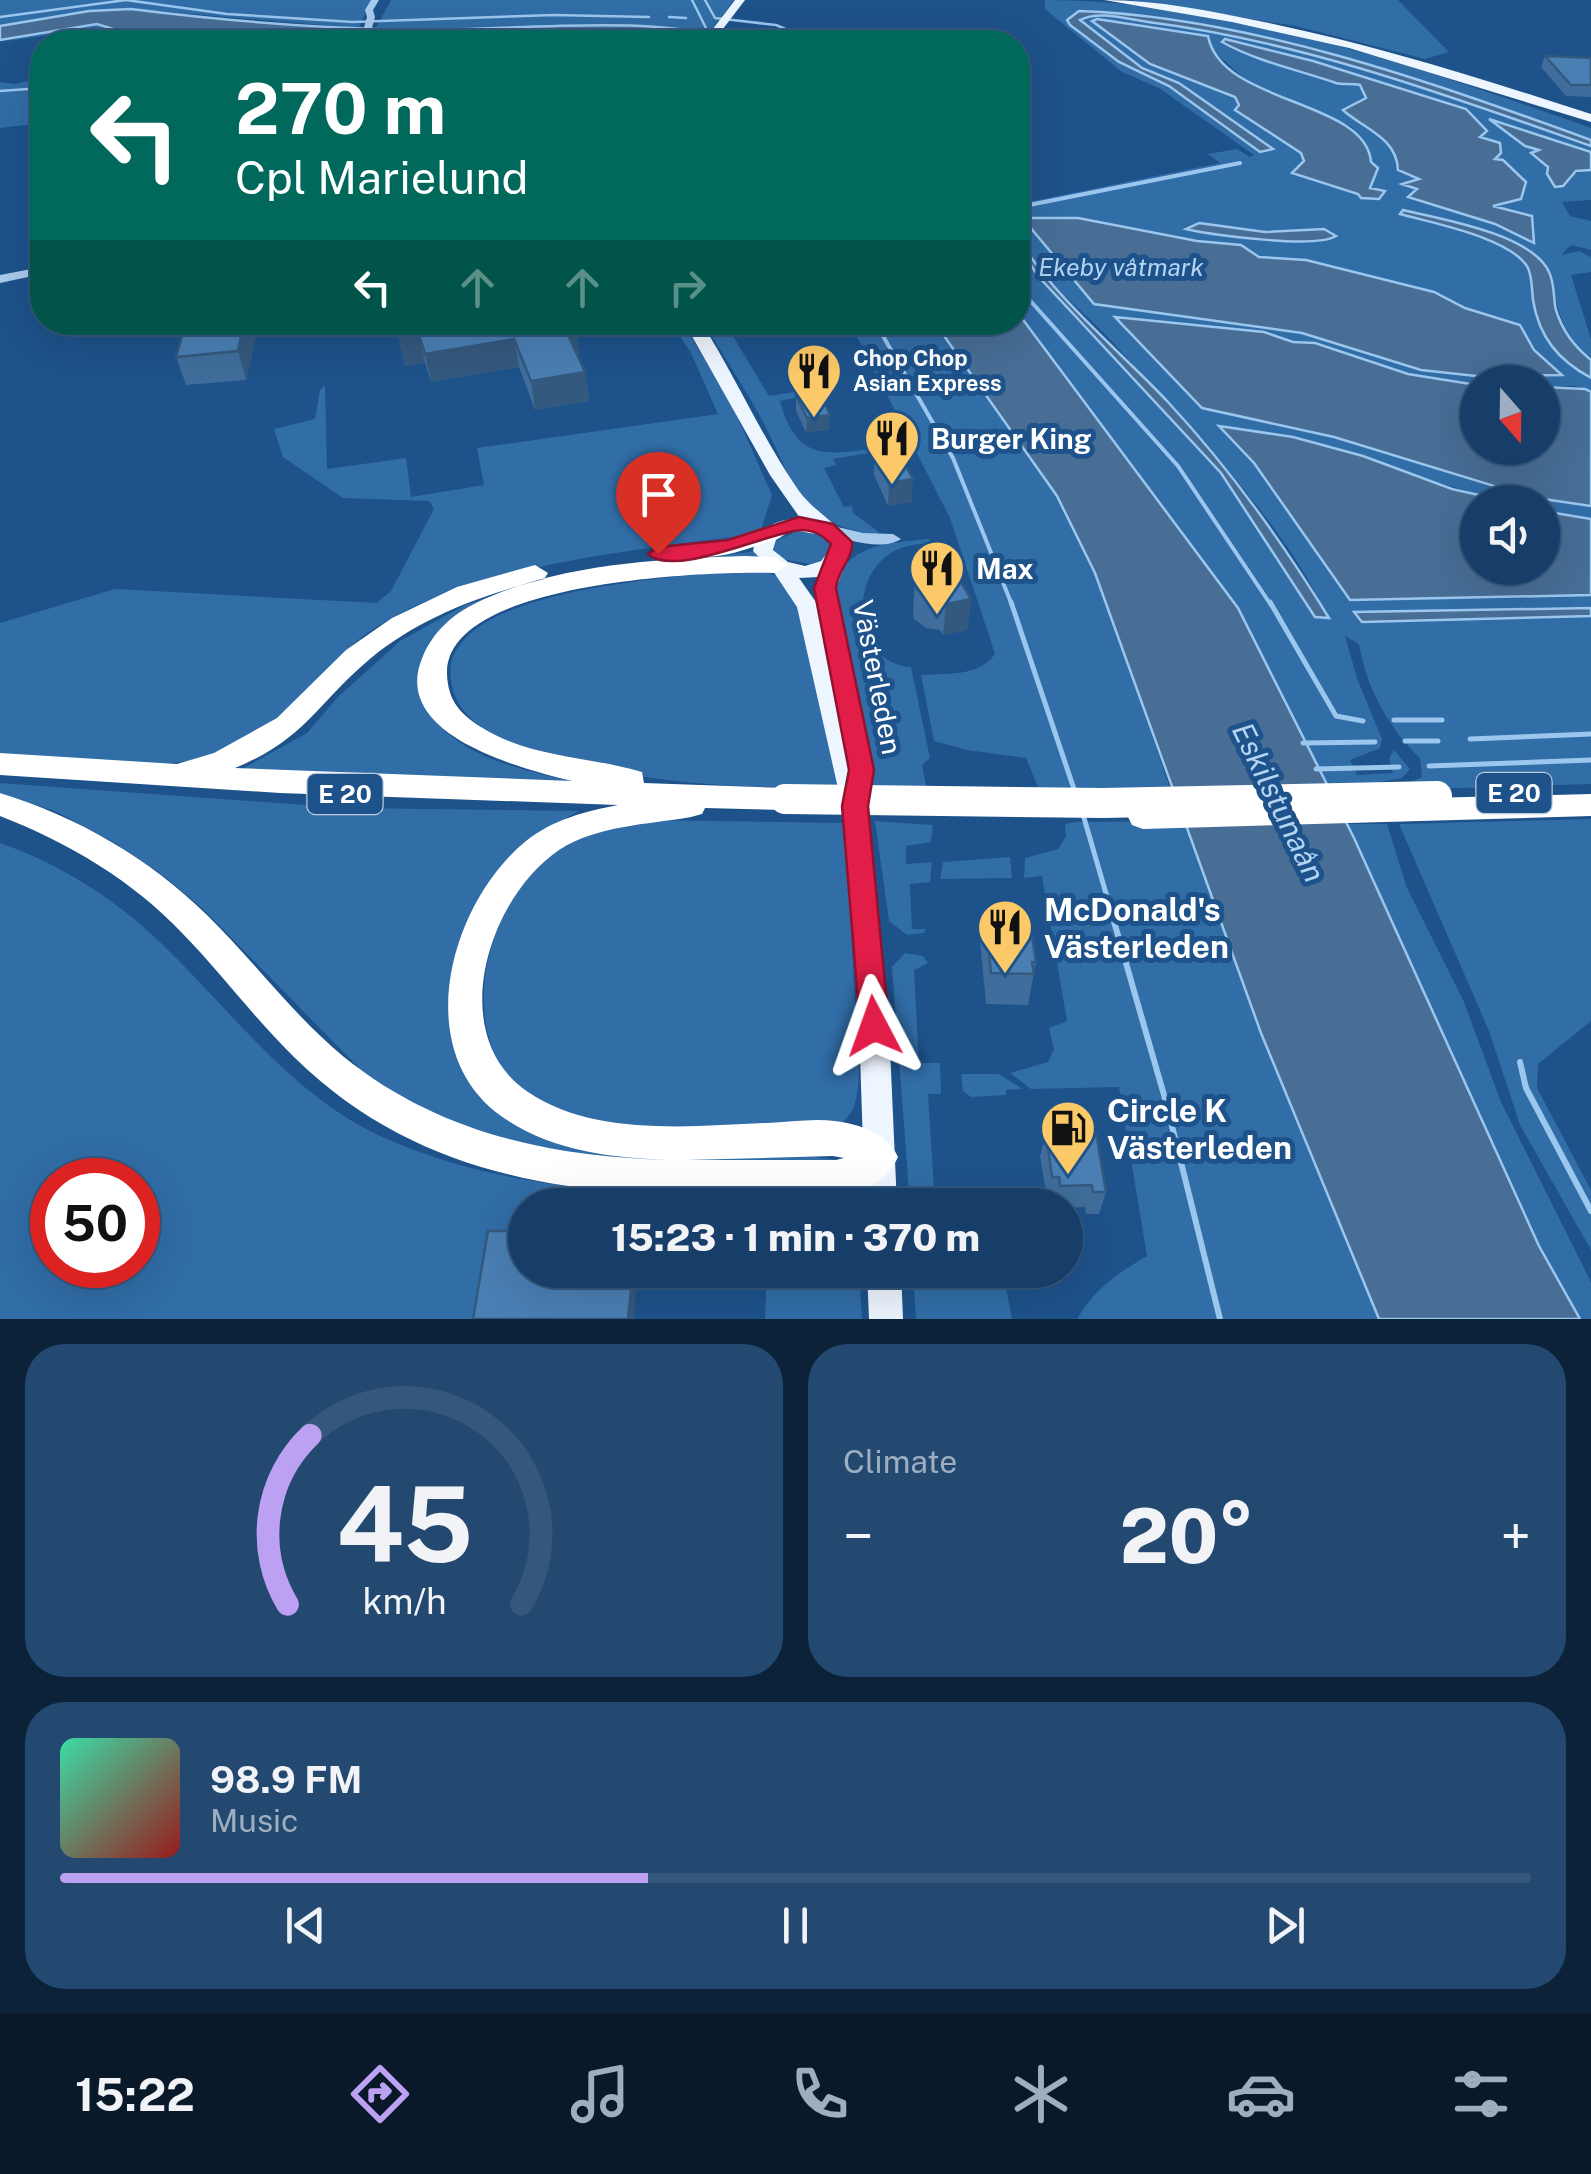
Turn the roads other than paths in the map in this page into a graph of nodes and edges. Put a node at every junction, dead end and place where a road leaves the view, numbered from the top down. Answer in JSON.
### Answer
{"nodes":[{"id":1,"x":375,"y":0,"type":"edge"},
{"id":2,"x":385,"y":0,"type":"edge"},
{"id":3,"x":740,"y":0,"type":"edge"},
{"id":4,"x":1109,"y":0,"type":"edge"},
{"id":5,"x":371,"y":18,"type":"junction"},
{"id":6,"x":368,"y":30,"type":"edge"},
{"id":7,"x":717,"y":30,"type":"edge"},
{"id":8,"x":1591,"y":120,"type":"edge"},
{"id":9,"x":30,"y":273,"type":"edge"},
{"id":10,"x":0,"y":279,"type":"edge"},
{"id":11,"x":700,"y":335,"type":"edge"},
{"id":12,"x":766,"y":454,"type":"junction"},
{"id":13,"x":825,"y":528,"type":"junction"},
{"id":14,"x":775,"y":530,"type":"junction"},
{"id":15,"x":835,"y":561,"type":"junction"},
{"id":16,"x":778,"y":566,"type":"junction"},
{"id":17,"x":0,"y":764,"type":"edge"},
{"id":18,"x":0,"y":774,"type":"edge"},
{"id":19,"x":142,"y":775,"type":"junction"},
{"id":20,"x":1591,"y":790,"type":"edge"},
{"id":21,"x":698,"y":801,"type":"junction"},
{"id":22,"x":1441,"y":803,"type":"junction"},
{"id":23,"x":0,"y":804,"type":"edge"},
{"id":24,"x":1591,"y":805,"type":"edge"},
{"id":25,"x":855,"y":806,"type":"junction"},
{"id":26,"x":878,"y":1158,"type":"junction"},
{"id":27,"x":880,"y":1188,"type":"edge"},
{"id":28,"x":885,"y":1288,"type":"edge"},
{"id":29,"x":886,"y":1319,"type":"edge"}],
"edges":[{"from":1,"to":5,"type":"street"},
{"from":2,"to":5,"type":"street"},
{"from":3,"to":7,"type":"main road"},
{"from":4,"to":8,"type":"main road"},
{"from":5,"to":6,"type":"street"},
{"from":9,"to":10,"type":"street"},
{"from":11,"to":12,"type":"main road"},
{"from":12,"to":13,"type":"main road"},
{"from":12,"to":14,"type":"main road"},
{"from":13,"to":14,"type":"main road"},
{"from":13,"to":15,"type":"main road"},
{"from":13,"to":15,"type":"street"},
{"from":14,"to":16,"type":"main road"},
{"from":14,"to":19,"type":"highway","number":"E 20"},
{"from":15,"to":16,"type":"main road"},
{"from":15,"to":25,"type":"main road","name":"Västerleden"},
{"from":16,"to":21,"type":"highway","number":"E 20"},
{"from":16,"to":25,"type":"main road","name":"Västerleden"},
{"from":17,"to":19,"type":"highway","number":"E 20"},
{"from":18,"to":21,"type":"highway","number":"E 20"},
{"from":19,"to":21,"type":"highway","number":"E 20"},
{"from":20,"to":22,"type":"highway","number":"E 20"},
{"from":21,"to":22,"type":"highway","number":"E 20"},
{"from":21,"to":26,"type":"highway","number":"E 20"},
{"from":22,"to":24,"type":"highway","number":"E 20"},
{"from":23,"to":26,"type":"highway"},
{"from":25,"to":26,"type":"main road","name":"Västerleden"},
{"from":26,"to":27,"type":"main road","name":"Västerleden"},
{"from":28,"to":29,"type":"main road"}]}
